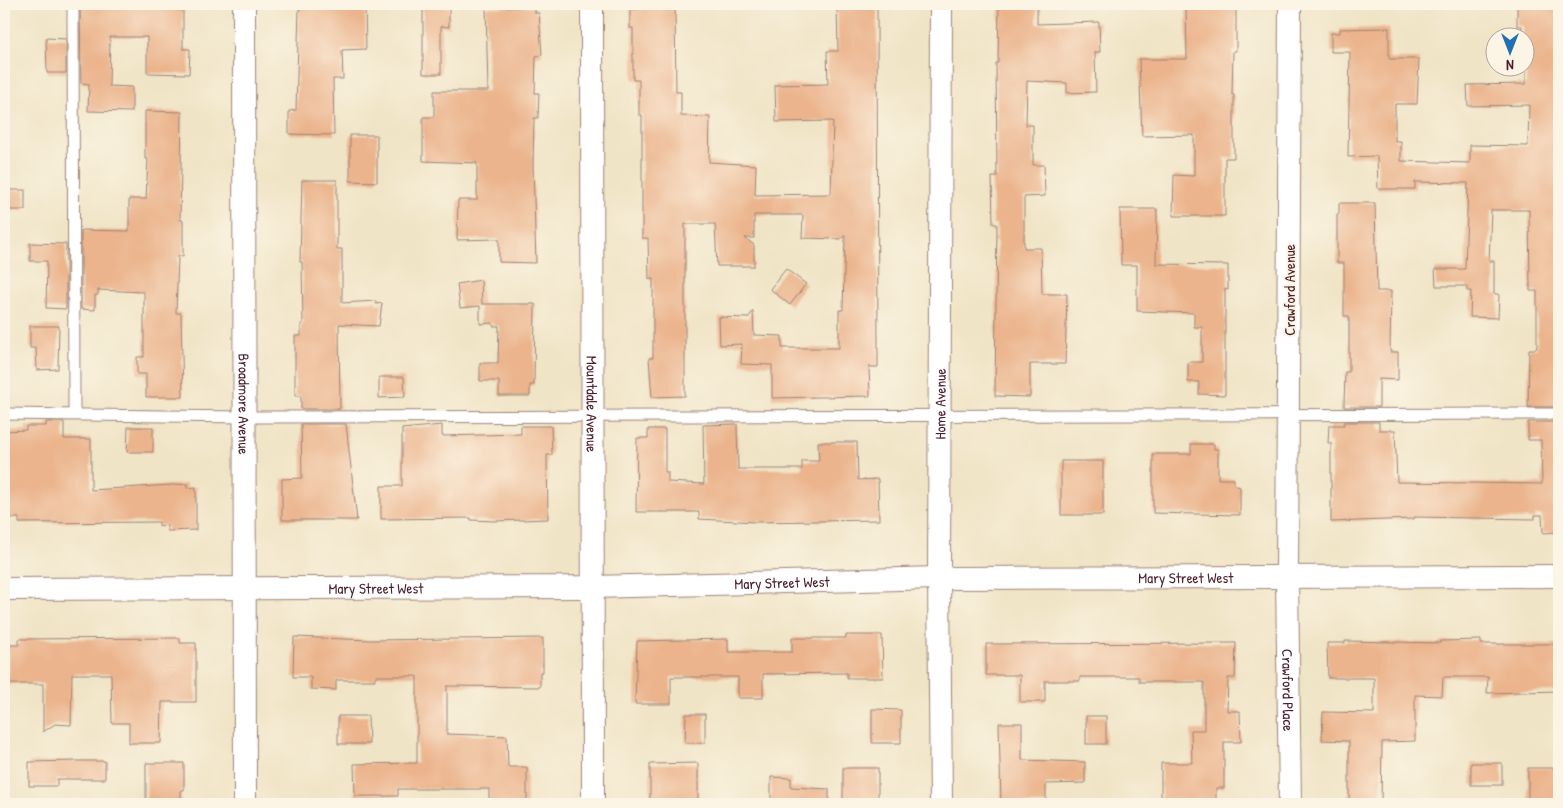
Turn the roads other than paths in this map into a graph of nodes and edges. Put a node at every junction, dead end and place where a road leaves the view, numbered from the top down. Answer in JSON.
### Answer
{"nodes":[{"id":1,"x":73,"y":4,"type":"edge"},
{"id":2,"x":244,"y":4,"type":"edge"},
{"id":3,"x":592,"y":4,"type":"edge"},
{"id":4,"x":941,"y":4,"type":"edge"},
{"id":5,"x":1290,"y":4,"type":"edge"},
{"id":6,"x":1288,"y":413,"type":"junction"},
{"id":7,"x":4,"y":414,"type":"edge"},
{"id":8,"x":74,"y":414,"type":"junction"},
{"id":9,"x":1559,"y":414,"type":"edge"},
{"id":10,"x":592,"y":416,"type":"junction"},
{"id":11,"x":940,"y":416,"type":"junction"},
{"id":12,"x":244,"y":417,"type":"junction"},
{"id":13,"x":1288,"y":576,"type":"junction"},
{"id":14,"x":1559,"y":576,"type":"edge"},
{"id":15,"x":939,"y":578,"type":"junction"},
{"id":16,"x":592,"y":587,"type":"junction"},
{"id":17,"x":244,"y":588,"type":"junction"},
{"id":18,"x":4,"y":589,"type":"edge"},
{"id":19,"x":245,"y":804,"type":"edge"},
{"id":20,"x":593,"y":804,"type":"edge"},
{"id":21,"x":941,"y":804,"type":"edge"},
{"id":22,"x":1290,"y":804,"type":"edge"}],
"edges":[{"from":1,"to":8,"type":"lane"},
{"from":2,"to":12,"type":"street","name":"Broadmore Avenue"},
{"from":3,"to":10,"type":"street","name":"Mountdale Avenue"},
{"from":4,"to":11,"type":"street","name":"Home Avenue"},
{"from":5,"to":6,"type":"street","name":"Crawford Avenue"},
{"from":6,"to":9,"type":"lane"},
{"from":6,"to":11,"type":"lane"},
{"from":6,"to":13,"type":"street","name":"Crawford Avenue"},
{"from":7,"to":8,"type":"lane"},
{"from":8,"to":12,"type":"lane"},
{"from":10,"to":11,"type":"lane"},
{"from":10,"to":12,"type":"lane"},
{"from":10,"to":16,"type":"street","name":"Mountdale Avenue"},
{"from":11,"to":15,"type":"street","name":"Home Avenue"},
{"from":12,"to":17,"type":"street","name":"Broadmore Avenue"},
{"from":13,"to":14,"type":"street","name":"Mary Street West"},
{"from":13,"to":15,"type":"street","name":"Mary Street West"},
{"from":13,"to":22,"type":"street","name":"Crawford Place"},
{"from":15,"to":16,"type":"street","name":"Mary Street West"},
{"from":15,"to":21,"type":"street","name":"Home Avenue"},
{"from":16,"to":17,"type":"street","name":"Mary Street West"},
{"from":16,"to":20,"type":"street","name":"Mountdale Avenue"},
{"from":17,"to":18,"type":"street","name":"Mary Street West"},
{"from":17,"to":19,"type":"street","name":"Broadmore Avenue"}]}
